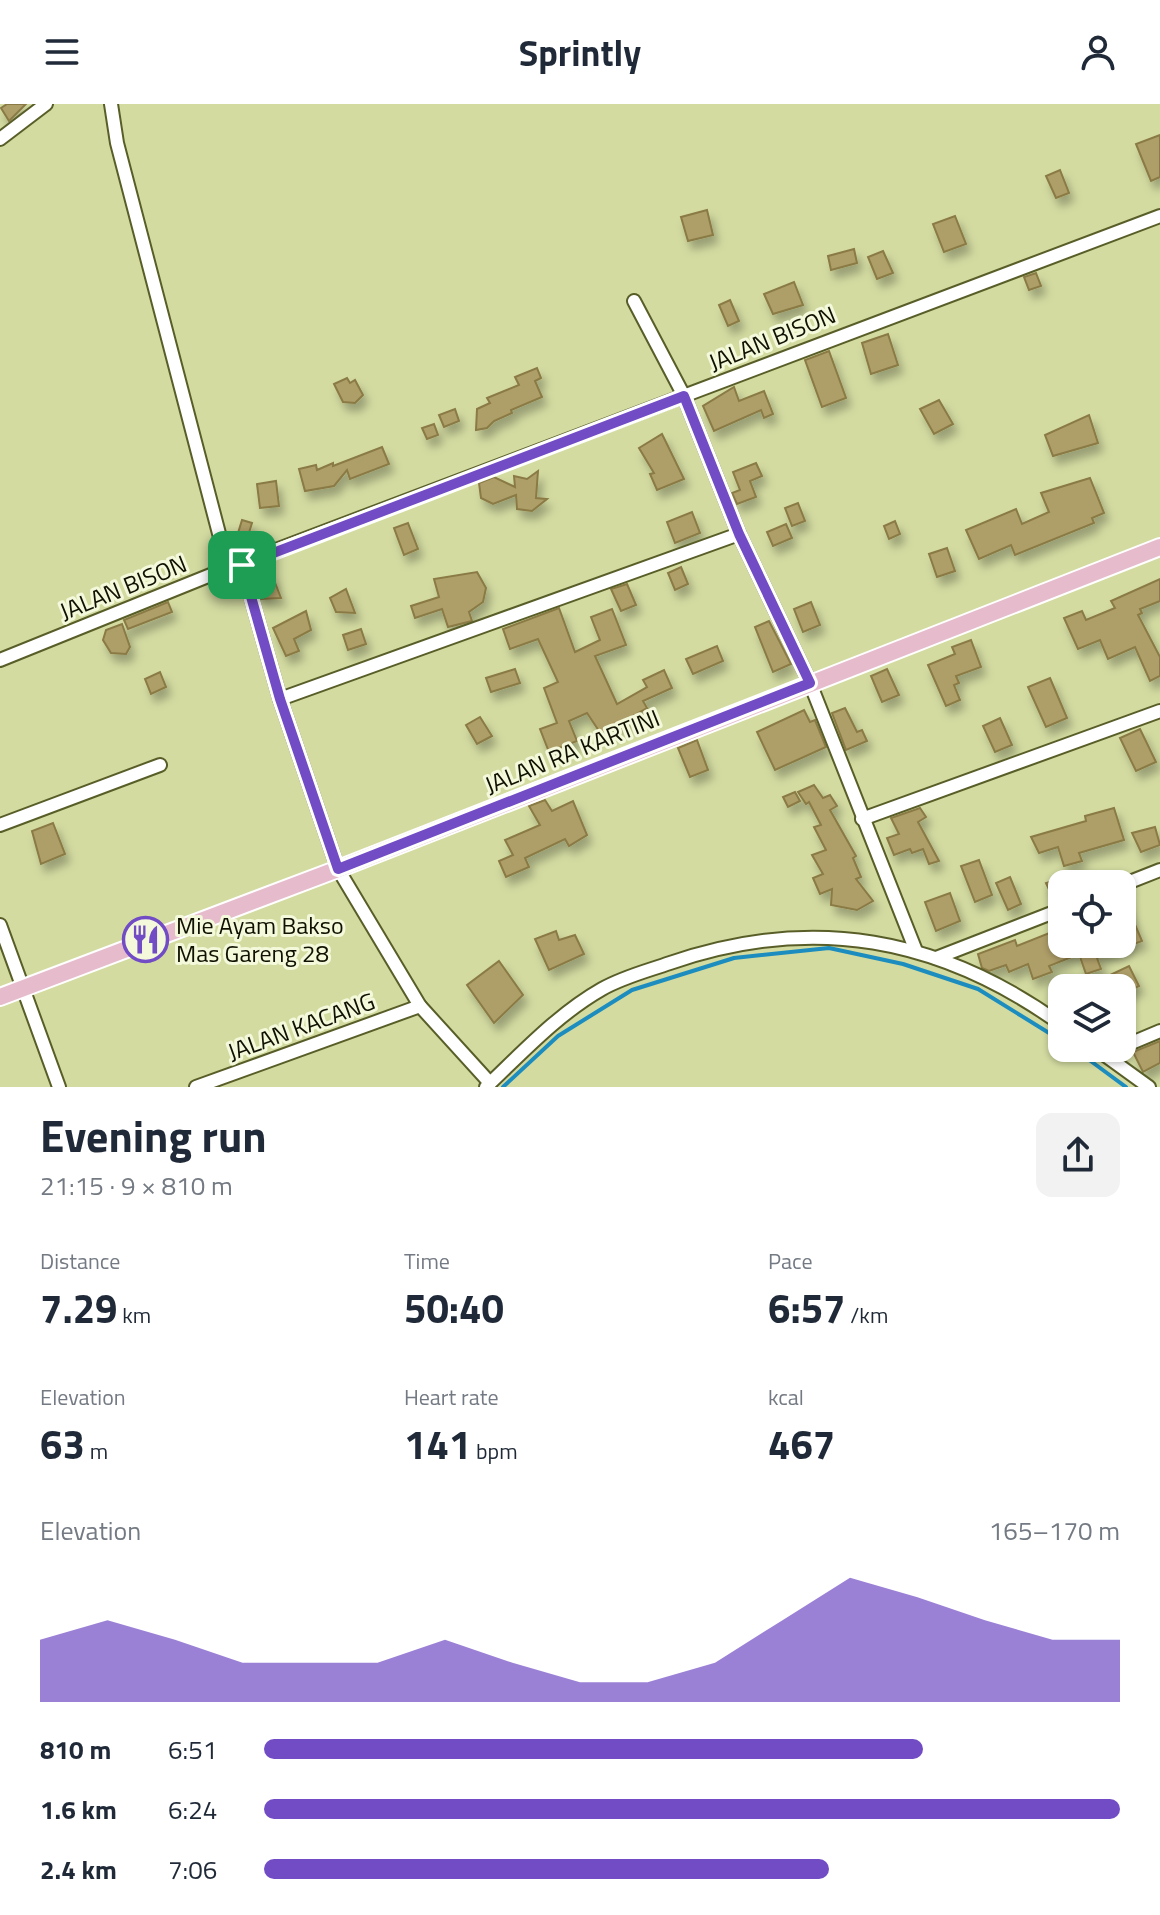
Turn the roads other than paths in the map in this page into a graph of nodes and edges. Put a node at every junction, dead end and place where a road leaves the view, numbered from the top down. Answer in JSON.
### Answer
{"nodes":[{"id":1,"x":46,"y":104,"type":"edge"},
{"id":2,"x":111,"y":104,"type":"edge"},
{"id":3,"x":0,"y":139,"type":"edge"},
{"id":4,"x":1160,"y":216,"type":"edge"},
{"id":5,"x":634,"y":301,"type":"dead end"},
{"id":6,"x":684,"y":396,"type":"junction"},
{"id":7,"x":739,"y":534,"type":"junction"},
{"id":8,"x":1160,"y":547,"type":"edge"},
{"id":9,"x":242,"y":565,"type":"junction"},
{"id":10,"x":228,"y":568,"type":"junction"},
{"id":11,"x":0,"y":660,"type":"edge"},
{"id":12,"x":810,"y":683,"type":"junction"},
{"id":13,"x":280,"y":699,"type":"junction"},
{"id":14,"x":1160,"y":711,"type":"edge"},
{"id":15,"x":160,"y":765,"type":"dead end"},
{"id":16,"x":862,"y":819,"type":"junction"},
{"id":17,"x":0,"y":825,"type":"edge"},
{"id":18,"x":338,"y":869,"type":"junction"},
{"id":19,"x":1160,"y":870,"type":"edge"},
{"id":20,"x":1136,"y":879,"type":"edge"},
{"id":21,"x":1048,"y":914,"type":"edge"},
{"id":22,"x":0,"y":925,"type":"edge"},
{"id":23,"x":916,"y":951,"type":"junction"},
{"id":24,"x":936,"y":958,"type":"junction"},
{"id":25,"x":23,"y":989,"type":"junction"},
{"id":26,"x":0,"y":997,"type":"edge"},
{"id":27,"x":420,"y":1006,"type":"junction"},
{"id":28,"x":1048,"y":1016,"type":"edge"},
{"id":29,"x":1160,"y":1031,"type":"edge"},
{"id":30,"x":1136,"y":1041,"type":"edge"},
{"id":31,"x":1114,"y":1062,"type":"edge"},
{"id":32,"x":488,"y":1085,"type":"edge"},
{"id":33,"x":59,"y":1087,"type":"edge"},
{"id":34,"x":196,"y":1087,"type":"edge"},
{"id":35,"x":1149,"y":1087,"type":"edge"}],
"edges":[{"from":1,"to":3,"type":"street"},
{"from":2,"to":10,"type":"street"},
{"from":4,"to":6,"type":"street","name":"JALAN BISON"},
{"from":5,"to":6,"type":"street"},
{"from":6,"to":7,"type":"street"},
{"from":6,"to":9,"type":"street","name":"JALAN BISON"},
{"from":7,"to":12,"type":"street"},
{"from":7,"to":13,"type":"street"},
{"from":8,"to":12,"type":"main road","name":"JALAN RA KARTINI"},
{"from":9,"to":10,"type":"street","name":"JALAN BISON"},
{"from":9,"to":13,"type":"street"},
{"from":10,"to":11,"type":"street","name":"JALAN BISON"},
{"from":12,"to":16,"type":"street"},
{"from":12,"to":18,"type":"main road","name":"JALAN RA KARTINI"},
{"from":13,"to":18,"type":"street"},
{"from":14,"to":16,"type":"street"},
{"from":15,"to":17,"type":"street"},
{"from":16,"to":23,"type":"street"},
{"from":18,"to":25,"type":"main road","name":"JALAN RA KARTINI"},
{"from":18,"to":27,"type":"street"},
{"from":19,"to":20,"type":"street"},
{"from":21,"to":24,"type":"street"},
{"from":22,"to":25,"type":"street"},
{"from":23,"to":24,"type":"street"},
{"from":23,"to":32,"type":"street"},
{"from":24,"to":28,"type":"street"},
{"from":25,"to":26,"type":"main road","name":"JALAN RA KARTINI"},
{"from":25,"to":33,"type":"street"},
{"from":27,"to":32,"type":"street"},
{"from":27,"to":34,"type":"street","name":"JALAN KACANG"},
{"from":29,"to":30,"type":"street"},
{"from":31,"to":35,"type":"street"}]}
